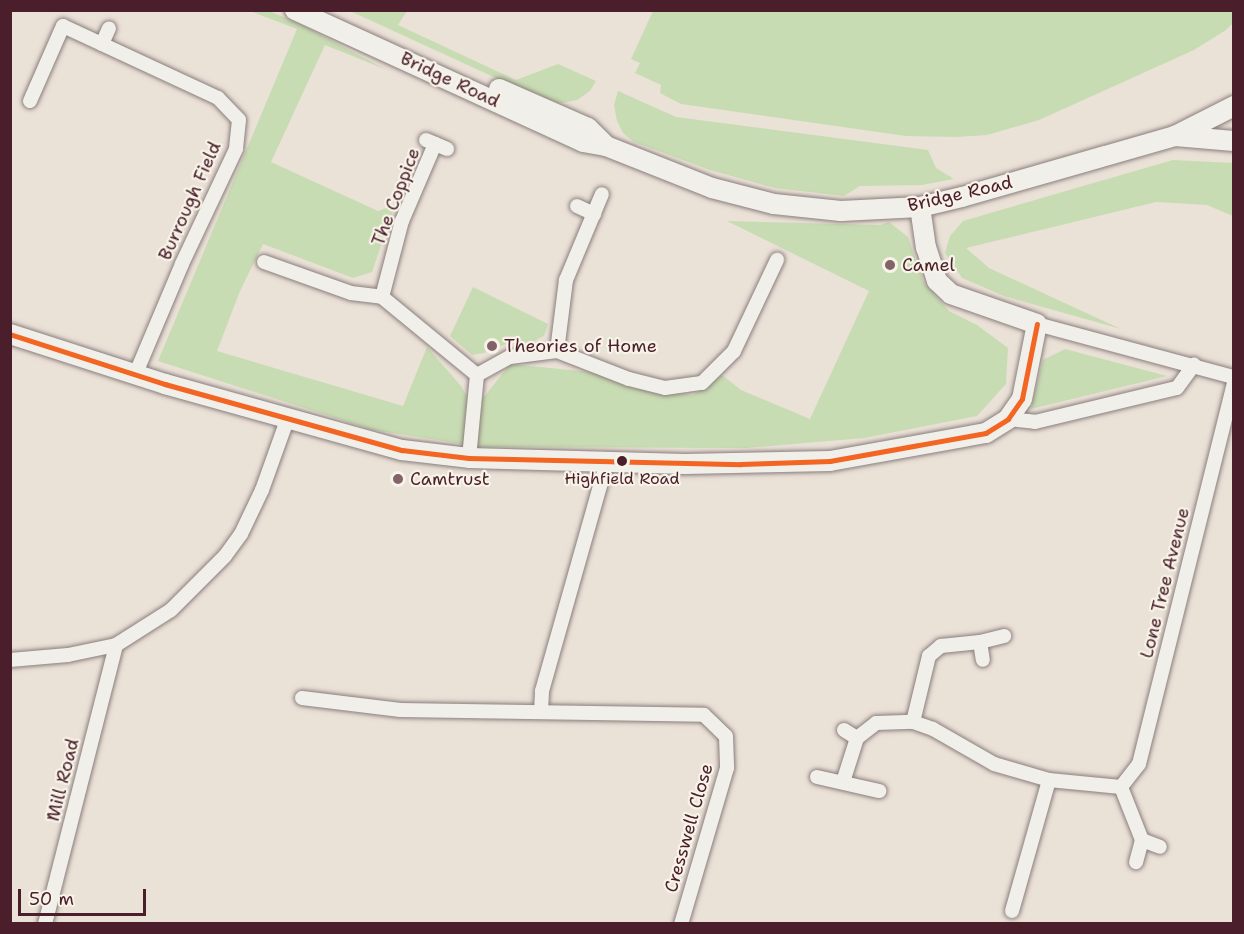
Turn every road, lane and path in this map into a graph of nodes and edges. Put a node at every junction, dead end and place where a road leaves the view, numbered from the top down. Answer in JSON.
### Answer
{"nodes":[{"id":1,"x":294,"y":10,"type":"edge"},
{"id":2,"x":324,"y":10,"type":"edge"},
{"id":3,"x":109,"y":28,"type":"dead end"},
{"id":4,"x":102,"y":44,"type":"junction"},
{"id":5,"x":30,"y":102,"type":"dead end"},
{"id":6,"x":1233,"y":106,"type":"edge"},
{"id":7,"x":1174,"y":136,"type":"junction"},
{"id":8,"x":1233,"y":141,"type":"edge"},
{"id":9,"x":436,"y":145,"type":"dead end"},
{"id":10,"x":606,"y":146,"type":"junction"},
{"id":11,"x":602,"y":194,"type":"dead end"},
{"id":12,"x":577,"y":206,"type":"dead end"},
{"id":13,"x":921,"y":207,"type":"junction"},
{"id":14,"x":594,"y":214,"type":"junction"},
{"id":15,"x":777,"y":260,"type":"dead end"},
{"id":16,"x":264,"y":262,"type":"dead end"},
{"id":17,"x":381,"y":297,"type":"junction"},
{"id":18,"x":1037,"y":324,"type":"junction"},
{"id":19,"x":10,"y":334,"type":"edge"},
{"id":20,"x":557,"y":351,"type":"junction"},
{"id":21,"x":1194,"y":365,"type":"junction"},
{"id":22,"x":135,"y":375,"type":"junction"},
{"id":23,"x":477,"y":375,"type":"junction"},
{"id":24,"x":1233,"y":376,"type":"edge"},
{"id":25,"x":1233,"y":382,"type":"edge"},
{"id":26,"x":287,"y":420,"type":"junction"},
{"id":27,"x":1008,"y":420,"type":"junction"},
{"id":28,"x":469,"y":458,"type":"junction"},
{"id":29,"x":607,"y":462,"type":"junction"},
{"id":30,"x":1004,"y":636,"type":"dead end"},
{"id":31,"x":980,"y":642,"type":"junction"},
{"id":32,"x":116,"y":645,"type":"junction"},
{"id":33,"x":10,"y":660,"type":"edge"},
{"id":34,"x":983,"y":660,"type":"dead end"},
{"id":35,"x":302,"y":698,"type":"dead end"},
{"id":36,"x":541,"y":711,"type":"junction"},
{"id":37,"x":913,"y":722,"type":"junction"},
{"id":38,"x":844,"y":730,"type":"dead end"},
{"id":39,"x":857,"y":738,"type":"junction"},
{"id":40,"x":817,"y":777,"type":"dead end"},
{"id":41,"x":1049,"y":780,"type":"junction"},
{"id":42,"x":843,"y":782,"type":"junction"},
{"id":43,"x":1121,"y":787,"type":"junction"},
{"id":44,"x":879,"y":791,"type":"dead end"},
{"id":45,"x":1142,"y":840,"type":"junction"},
{"id":46,"x":1160,"y":848,"type":"dead end"},
{"id":47,"x":1136,"y":862,"type":"dead end"},
{"id":48,"x":1012,"y":911,"type":"dead end"},
{"id":49,"x":45,"y":924,"type":"edge"},
{"id":50,"x":681,"y":924,"type":"edge"}],
"edges":[{"from":1,"to":10,"type":"main road","name":"Bridge Road"},
{"from":2,"to":10,"type":"main road","name":"Bridge Road"},
{"from":3,"to":4,"type":"street"},
{"from":4,"to":5,"type":"street","name":"Burrough Field"},
{"from":4,"to":22,"type":"street","name":"Burrough Field"},
{"from":6,"to":7,"type":"main road","name":"Bridge Road"},
{"from":7,"to":8,"type":"main road","name":"Bridge Road"},
{"from":7,"to":13,"type":"main road","name":"Bridge Road"},
{"from":9,"to":17,"type":"street","name":"The Coppice"},
{"from":10,"to":13,"type":"main road","name":"Bridge Road"},
{"from":11,"to":14,"type":"street"},
{"from":12,"to":14,"type":"street"},
{"from":13,"to":18,"type":"main road"},
{"from":14,"to":20,"type":"street"},
{"from":15,"to":20,"type":"street"},
{"from":16,"to":17,"type":"street"},
{"from":17,"to":23,"type":"street"},
{"from":18,"to":21,"type":"street"},
{"from":18,"to":27,"type":"main road"},
{"from":19,"to":22,"type":"main road"},
{"from":20,"to":23,"type":"street"},
{"from":21,"to":24,"type":"street"},
{"from":21,"to":27,"type":"street"},
{"from":22,"to":26,"type":"main road"},
{"from":23,"to":28,"type":"street"},
{"from":25,"to":43,"type":"street","name":"Lone Tree Avenue"},
{"from":26,"to":28,"type":"main road"},
{"from":26,"to":32,"type":"street"},
{"from":27,"to":29,"type":"main road"},
{"from":28,"to":29,"type":"main road"},
{"from":29,"to":36,"type":"street"},
{"from":30,"to":31,"type":"street"},
{"from":31,"to":34,"type":"street"},
{"from":31,"to":37,"type":"street"},
{"from":32,"to":33,"type":"street"},
{"from":32,"to":49,"type":"street","name":"Mill Road"},
{"from":35,"to":36,"type":"street"},
{"from":36,"to":50,"type":"street","name":"Cresswell Close"},
{"from":37,"to":39,"type":"street"},
{"from":37,"to":41,"type":"street"},
{"from":38,"to":39,"type":"street"},
{"from":39,"to":42,"type":"street"},
{"from":40,"to":42,"type":"street"},
{"from":41,"to":43,"type":"street"},
{"from":41,"to":48,"type":"street"},
{"from":42,"to":44,"type":"street"},
{"from":43,"to":45,"type":"street"},
{"from":45,"to":46,"type":"street"},
{"from":45,"to":47,"type":"street"}]}
